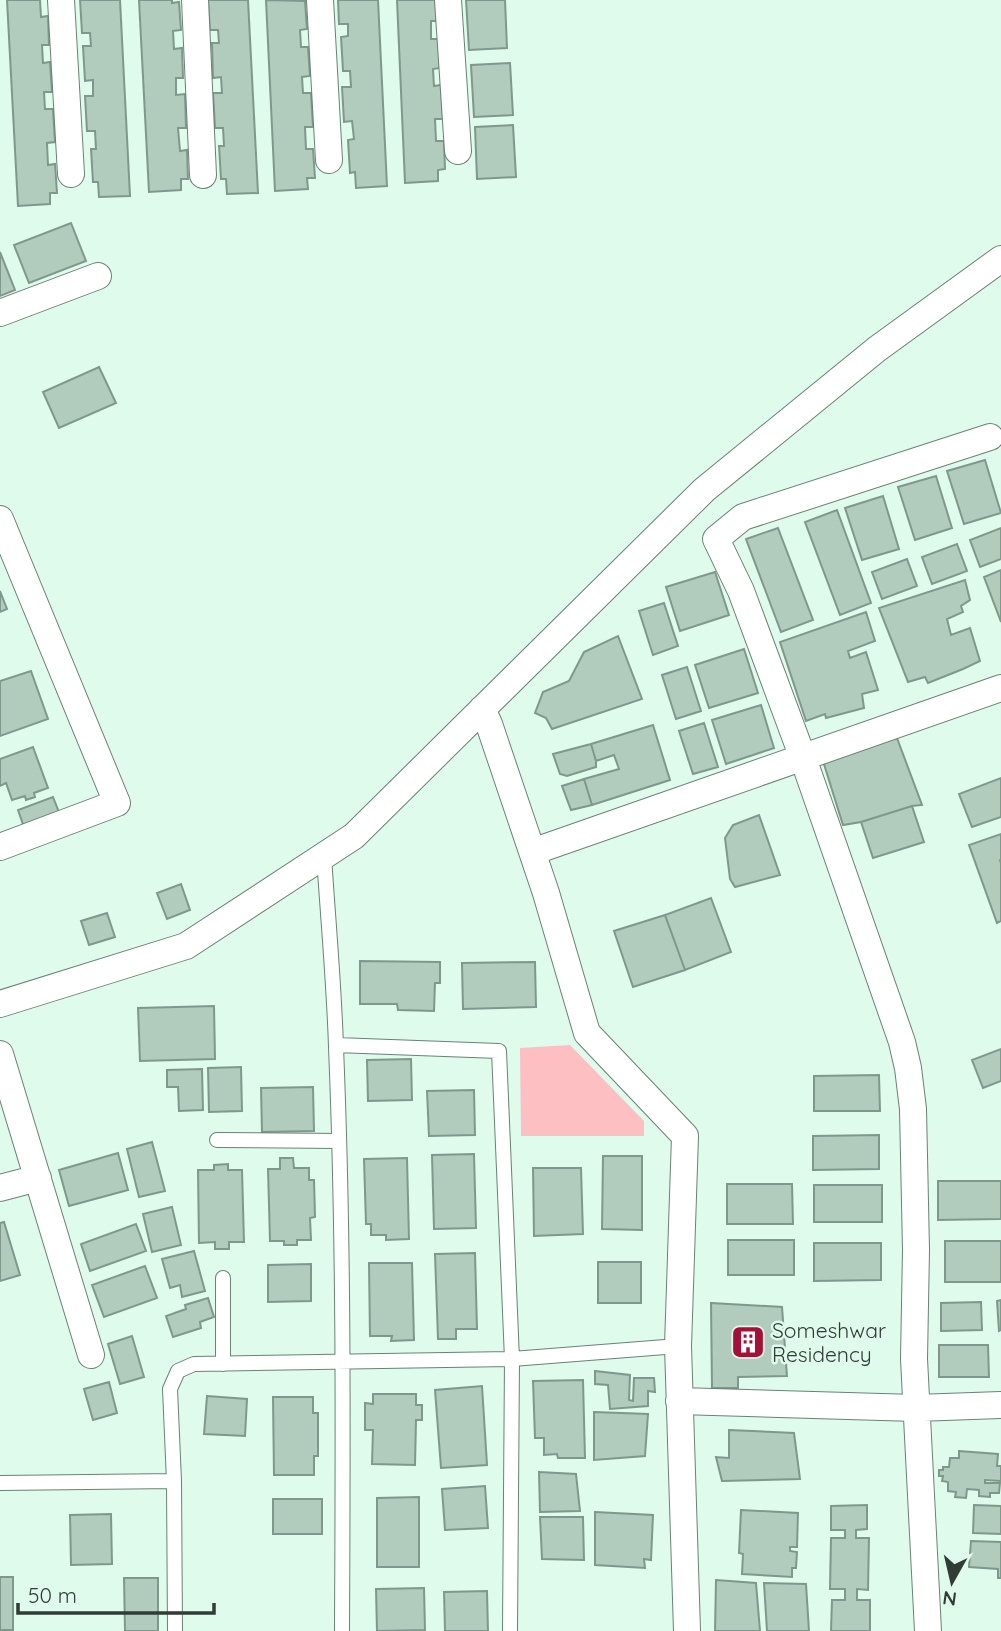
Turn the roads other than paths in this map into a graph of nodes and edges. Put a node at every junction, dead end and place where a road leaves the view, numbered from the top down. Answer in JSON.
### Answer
{"nodes":[{"id":1,"x":61,"y":0,"type":"edge"},
{"id":2,"x":195,"y":0,"type":"edge"},
{"id":3,"x":320,"y":0,"type":"edge"},
{"id":4,"x":449,"y":0,"type":"edge"},
{"id":5,"x":458,"y":151,"type":"dead end"},
{"id":6,"x":329,"y":160,"type":"dead end"},
{"id":7,"x":71,"y":174,"type":"dead end"},
{"id":8,"x":203,"y":175,"type":"dead end"},
{"id":9,"x":1001,"y":259,"type":"edge"},
{"id":10,"x":98,"y":276,"type":"dead end"},
{"id":11,"x":0,"y":313,"type":"edge"},
{"id":12,"x":990,"y":437,"type":"dead end"},
{"id":13,"x":0,"y":519,"type":"edge"},
{"id":14,"x":1001,"y":688,"type":"edge"},
{"id":15,"x":482,"y":709,"type":"junction"},
{"id":16,"x":803,"y":758,"type":"junction"},
{"id":17,"x":0,"y":847,"type":"edge"},
{"id":18,"x":532,"y":852,"type":"junction"},
{"id":19,"x":324,"y":856,"type":"junction"},
{"id":20,"x":0,"y":1004,"type":"edge"},
{"id":21,"x":336,"y":1045,"type":"junction"},
{"id":22,"x":515,"y":1050,"type":"dead end"},
{"id":23,"x":499,"y":1051,"type":"junction"},
{"id":24,"x":0,"y":1054,"type":"edge"},
{"id":25,"x":217,"y":1140,"type":"dead end"},
{"id":26,"x":339,"y":1141,"type":"junction"},
{"id":27,"x":38,"y":1178,"type":"junction"},
{"id":28,"x":0,"y":1188,"type":"edge"},
{"id":29,"x":223,"y":1278,"type":"dead end"},
{"id":30,"x":678,"y":1346,"type":"junction"},
{"id":31,"x":91,"y":1355,"type":"dead end"},
{"id":32,"x":512,"y":1359,"type":"junction"},
{"id":33,"x":343,"y":1362,"type":"junction"},
{"id":34,"x":223,"y":1364,"type":"junction"},
{"id":35,"x":679,"y":1401,"type":"junction"},
{"id":36,"x":1001,"y":1405,"type":"edge"},
{"id":37,"x":916,"y":1408,"type":"junction"},
{"id":38,"x":174,"y":1481,"type":"junction"},
{"id":39,"x":0,"y":1483,"type":"edge"},
{"id":40,"x":175,"y":1631,"type":"edge"},
{"id":41,"x":342,"y":1631,"type":"edge"},
{"id":42,"x":510,"y":1631,"type":"edge"},
{"id":43,"x":687,"y":1631,"type":"edge"},
{"id":44,"x":928,"y":1631,"type":"edge"}],
"edges":[{"from":1,"to":7,"type":"street"},
{"from":2,"to":8,"type":"street"},
{"from":3,"to":6,"type":"street"},
{"from":4,"to":5,"type":"street"},
{"from":9,"to":15,"type":"street"},
{"from":10,"to":11,"type":"street"},
{"from":12,"to":16,"type":"street"},
{"from":13,"to":17,"type":"street"},
{"from":14,"to":16,"type":"street"},
{"from":15,"to":18,"type":"street"},
{"from":15,"to":19,"type":"street"},
{"from":16,"to":18,"type":"street"},
{"from":16,"to":37,"type":"street"},
{"from":18,"to":30,"type":"street"},
{"from":19,"to":20,"type":"street"},
{"from":19,"to":21,"type":"lane"},
{"from":21,"to":23,"type":"lane"},
{"from":21,"to":26,"type":"lane"},
{"from":22,"to":23,"type":"lane"},
{"from":23,"to":32,"type":"lane"},
{"from":24,"to":27,"type":"street"},
{"from":25,"to":26,"type":"lane"},
{"from":26,"to":33,"type":"lane"},
{"from":27,"to":28,"type":"street"},
{"from":27,"to":31,"type":"street"},
{"from":29,"to":34,"type":"lane"},
{"from":30,"to":32,"type":"lane"},
{"from":30,"to":35,"type":"street"},
{"from":32,"to":33,"type":"lane"},
{"from":32,"to":42,"type":"lane"},
{"from":33,"to":34,"type":"lane"},
{"from":33,"to":41,"type":"lane"},
{"from":34,"to":38,"type":"lane"},
{"from":35,"to":37,"type":"street"},
{"from":35,"to":43,"type":"street"},
{"from":36,"to":37,"type":"street"},
{"from":37,"to":44,"type":"street"},
{"from":38,"to":39,"type":"lane"},
{"from":38,"to":40,"type":"lane"}]}
